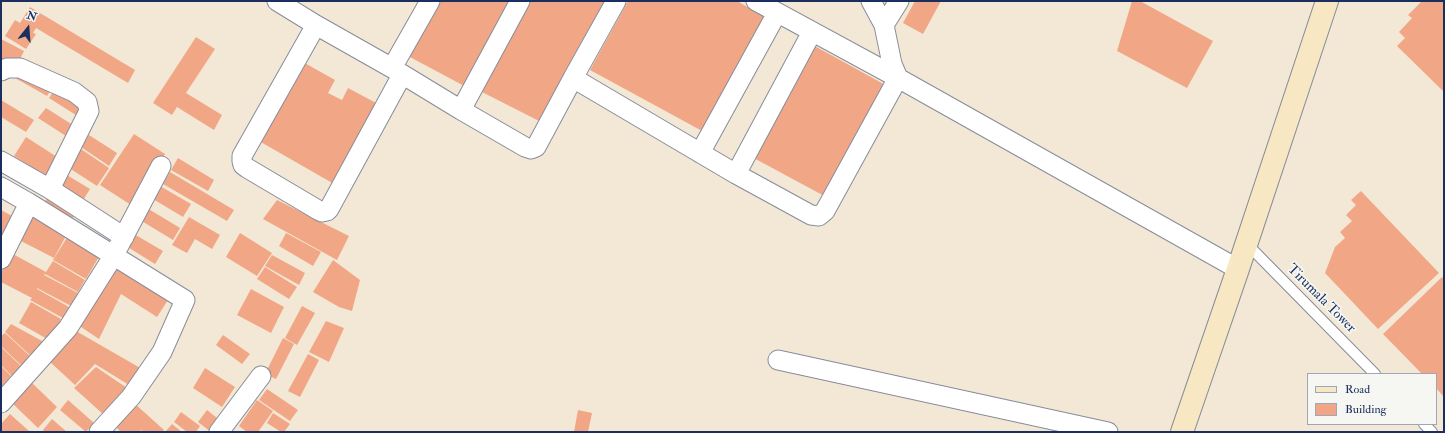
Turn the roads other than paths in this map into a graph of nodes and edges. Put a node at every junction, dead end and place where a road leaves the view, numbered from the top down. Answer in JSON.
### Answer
{"nodes":[{"id":1,"x":277,"y":1,"type":"edge"},
{"id":2,"x":430,"y":1,"type":"edge"},
{"id":3,"x":520,"y":1,"type":"edge"},
{"id":4,"x":616,"y":1,"type":"edge"},
{"id":5,"x":756,"y":1,"type":"edge"},
{"id":6,"x":872,"y":1,"type":"edge"},
{"id":7,"x":899,"y":1,"type":"edge"},
{"id":8,"x":1327,"y":1,"type":"edge"},
{"id":9,"x":777,"y":13,"type":"junction"},
{"id":10,"x":316,"y":25,"type":"junction"},
{"id":11,"x":884,"y":25,"type":"junction"},
{"id":12,"x":812,"y":32,"type":"junction"},
{"id":13,"x":1,"y":71,"type":"edge"},
{"id":14,"x":397,"y":72,"type":"junction"},
{"id":15,"x":573,"y":78,"type":"junction"},
{"id":16,"x":898,"y":78,"type":"junction"},
{"id":17,"x":461,"y":110,"type":"junction"},
{"id":18,"x":700,"y":153,"type":"junction"},
{"id":19,"x":1,"y":161,"type":"edge"},
{"id":20,"x":161,"y":166,"type":"dead end"},
{"id":21,"x":736,"y":174,"type":"junction"},
{"id":22,"x":1,"y":187,"type":"edge"},
{"id":23,"x":50,"y":189,"type":"junction"},
{"id":24,"x":29,"y":202,"type":"junction"},
{"id":25,"x":124,"y":238,"type":"junction"},
{"id":26,"x":1247,"y":244,"type":"junction"},
{"id":27,"x":114,"y":255,"type":"junction"},
{"id":28,"x":1,"y":259,"type":"edge"},
{"id":29,"x":1238,"y":269,"type":"junction"},
{"id":30,"x":778,"y":360,"type":"dead end"},
{"id":31,"x":1374,"y":373,"type":"edge"},
{"id":32,"x":261,"y":376,"type":"dead end"},
{"id":33,"x":1,"y":403,"type":"edge"},
{"id":34,"x":99,"y":432,"type":"edge"},
{"id":35,"x":219,"y":432,"type":"edge"},
{"id":36,"x":1108,"y":432,"type":"edge"},
{"id":37,"x":1182,"y":432,"type":"edge"}],
"edges":[{"from":1,"to":10,"type":"street"},
{"from":2,"to":14,"type":"street"},
{"from":3,"to":17,"type":"street"},
{"from":4,"to":15,"type":"street"},
{"from":5,"to":9,"type":"street"},
{"from":6,"to":11,"type":"street"},
{"from":7,"to":11,"type":"street"},
{"from":8,"to":26,"type":"street"},
{"from":9,"to":12,"type":"street"},
{"from":9,"to":18,"type":"street"},
{"from":10,"to":14,"type":"street"},
{"from":10,"to":14,"type":"street"},
{"from":11,"to":16,"type":"street"},
{"from":12,"to":16,"type":"street"},
{"from":12,"to":21,"type":"street"},
{"from":13,"to":23,"type":"street"},
{"from":14,"to":17,"type":"street"},
{"from":15,"to":17,"type":"street"},
{"from":15,"to":18,"type":"street"},
{"from":16,"to":21,"type":"street"},
{"from":16,"to":29,"type":"street"},
{"from":18,"to":21,"type":"street"},
{"from":19,"to":23,"type":"street"},
{"from":20,"to":25,"type":"street"},
{"from":22,"to":24,"type":"street"},
{"from":23,"to":25,"type":"street"},
{"from":24,"to":27,"type":"street"},
{"from":24,"to":28,"type":"street"},
{"from":25,"to":27,"type":"street"},
{"from":26,"to":29,"type":"street"},
{"from":26,"to":31,"type":"lane","name":"Tirumala Tower"},
{"from":27,"to":33,"type":"street"},
{"from":27,"to":34,"type":"street"},
{"from":29,"to":37,"type":"street"},
{"from":30,"to":36,"type":"street"},
{"from":32,"to":35,"type":"street"}]}
